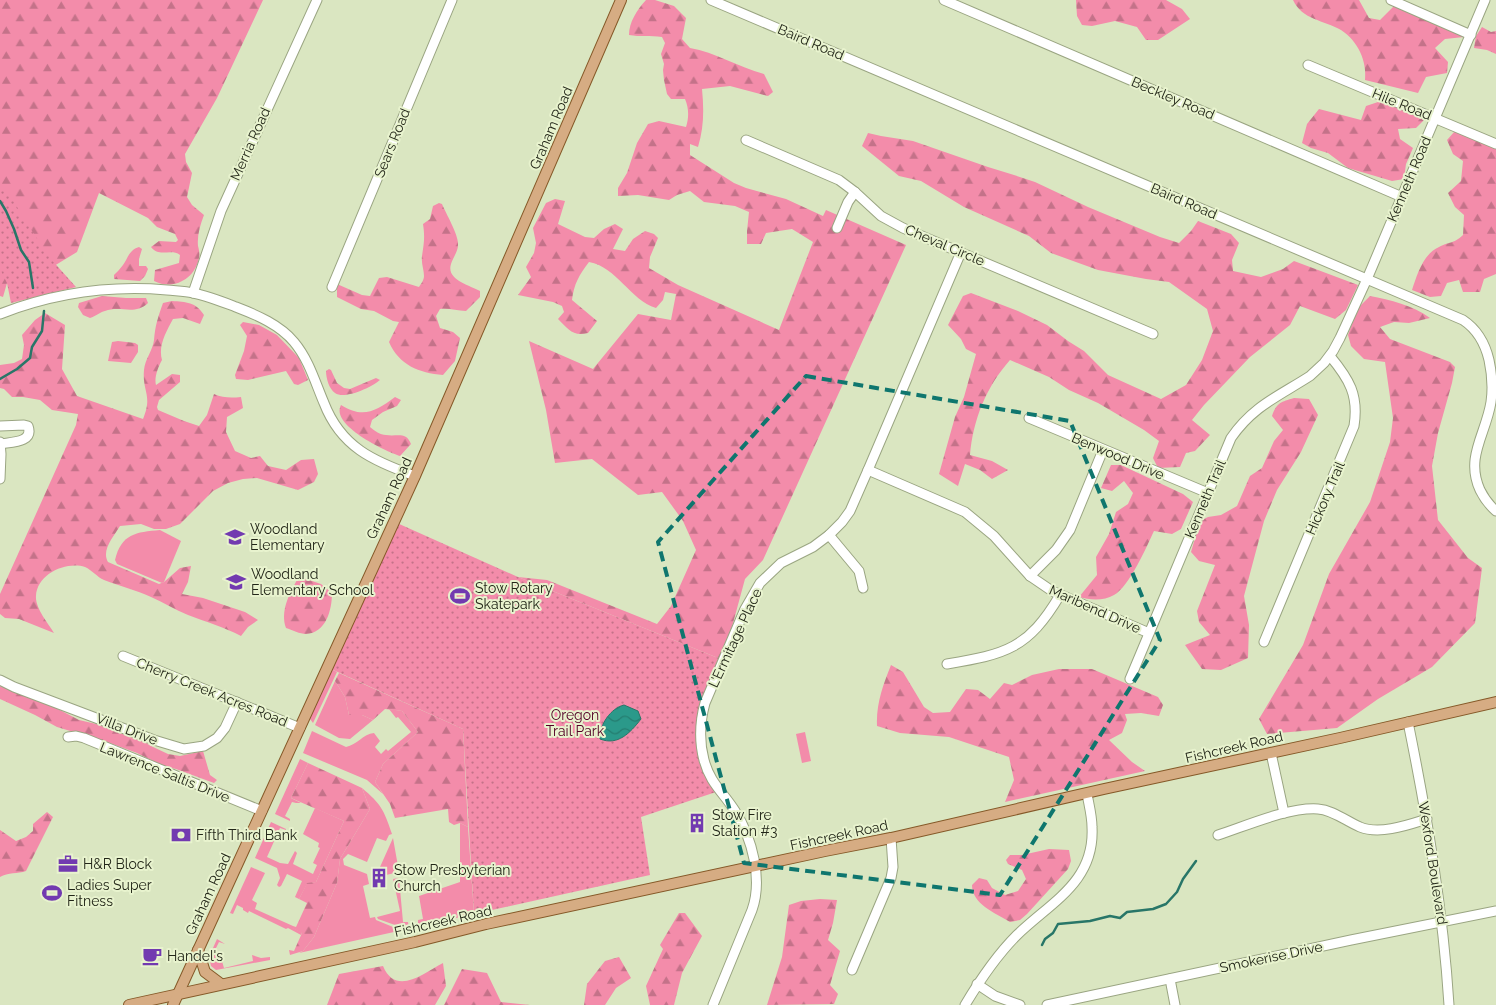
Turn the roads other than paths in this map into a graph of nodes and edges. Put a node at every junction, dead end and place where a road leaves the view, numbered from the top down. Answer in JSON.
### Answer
{"nodes":[{"id":1,"x":316,"y":0,"type":"edge"},
{"id":2,"x":452,"y":0,"type":"edge"},
{"id":3,"x":621,"y":0,"type":"edge"},
{"id":4,"x":711,"y":0,"type":"edge"},
{"id":5,"x":944,"y":0,"type":"edge"},
{"id":6,"x":1391,"y":0,"type":"edge"},
{"id":7,"x":1485,"y":0,"type":"edge"},
{"id":8,"x":1471,"y":35,"type":"junction"},
{"id":9,"x":1308,"y":65,"type":"dead end"},
{"id":10,"x":1436,"y":118,"type":"junction"},
{"id":11,"x":746,"y":140,"type":"dead end"},
{"id":12,"x":1496,"y":144,"type":"edge"},
{"id":13,"x":855,"y":192,"type":"junction"},
{"id":14,"x":1402,"y":197,"type":"junction"},
{"id":15,"x":837,"y":228,"type":"dead end"},
{"id":16,"x":960,"y":252,"type":"junction"},
{"id":17,"x":1367,"y":279,"type":"junction"},
{"id":18,"x":332,"y":287,"type":"dead end"},
{"id":19,"x":193,"y":293,"type":"junction"},
{"id":20,"x":0,"y":314,"type":"edge"},
{"id":21,"x":1153,"y":334,"type":"dead end"},
{"id":22,"x":1330,"y":356,"type":"junction"},
{"id":23,"x":1494,"y":388,"type":"edge"},
{"id":24,"x":1029,"y":418,"type":"dead end"},
{"id":25,"x":0,"y":426,"type":"edge"},
{"id":26,"x":0,"y":443,"type":"edge"},
{"id":27,"x":1103,"y":450,"type":"junction"},
{"id":28,"x":868,"y":470,"type":"junction"},
{"id":29,"x":415,"y":476,"type":"junction"},
{"id":30,"x":0,"y":479,"type":"edge"},
{"id":31,"x":1208,"y":493,"type":"junction"},
{"id":32,"x":1496,"y":511,"type":"edge"},
{"id":33,"x":829,"y":536,"type":"junction"},
{"id":34,"x":1030,"y":576,"type":"junction"},
{"id":35,"x":863,"y":588,"type":"dead end"},
{"id":36,"x":1060,"y":595,"type":"junction"},
{"id":37,"x":1149,"y":632,"type":"junction"},
{"id":38,"x":1264,"y":642,"type":"dead end"},
{"id":39,"x":123,"y":656,"type":"dead end"},
{"id":40,"x":947,"y":664,"type":"dead end"},
{"id":41,"x":1130,"y":679,"type":"dead end"},
{"id":42,"x":0,"y":680,"type":"edge"},
{"id":43,"x":236,"y":702,"type":"junction"},
{"id":44,"x":1496,"y":702,"type":"edge"},
{"id":45,"x":1408,"y":722,"type":"junction"},
{"id":46,"x":300,"y":728,"type":"junction"},
{"id":47,"x":68,"y":737,"type":"dead end"},
{"id":48,"x":1271,"y":753,"type":"junction"},
{"id":49,"x":1087,"y":794,"type":"junction"},
{"id":50,"x":262,"y":812,"type":"junction"},
{"id":51,"x":1284,"y":813,"type":"junction"},
{"id":52,"x":1428,"y":819,"type":"junction"},
{"id":53,"x":1218,"y":835,"type":"dead end"},
{"id":54,"x":892,"y":838,"type":"junction"},
{"id":55,"x":755,"y":866,"type":"junction"},
{"id":56,"x":1496,"y":911,"type":"edge"},
{"id":57,"x":1443,"y":922,"type":"junction"},
{"id":58,"x":198,"y":950,"type":"junction"},
{"id":59,"x":852,"y":970,"type":"dead end"},
{"id":60,"x":1170,"y":979,"type":"junction"},
{"id":61,"x":221,"y":984,"type":"junction"},
{"id":62,"x":977,"y":984,"type":"junction"},
{"id":63,"x":179,"y":993,"type":"junction"},
{"id":64,"x":129,"y":1005,"type":"edge"},
{"id":65,"x":173,"y":1005,"type":"edge"},
{"id":66,"x":713,"y":1005,"type":"edge"},
{"id":67,"x":964,"y":1005,"type":"edge"},
{"id":68,"x":1020,"y":1005,"type":"edge"},
{"id":69,"x":1047,"y":1005,"type":"edge"},
{"id":70,"x":1176,"y":1005,"type":"edge"},
{"id":71,"x":1449,"y":1005,"type":"edge"}],
"edges":[{"from":1,"to":19,"type":"street","name":"Merria Road"},
{"from":2,"to":18,"type":"street","name":"Sears Road"},
{"from":3,"to":29,"type":"main road","name":"Graham Road"},
{"from":4,"to":17,"type":"street","name":"Baird Road"},
{"from":5,"to":14,"type":"street","name":"Beckley Road"},
{"from":6,"to":8,"type":"street"},
{"from":7,"to":8,"type":"street","name":"Kenneth Road"},
{"from":8,"to":10,"type":"street","name":"Kenneth Road"},
{"from":9,"to":10,"type":"street","name":"Hile Road"},
{"from":10,"to":12,"type":"street","name":"Hile Road"},
{"from":10,"to":14,"type":"street","name":"Kenneth Road"},
{"from":11,"to":13,"type":"street","name":"Cheval Circle"},
{"from":13,"to":15,"type":"street"},
{"from":13,"to":16,"type":"street","name":"Cheval Circle"},
{"from":14,"to":17,"type":"street","name":"Kenneth Road"},
{"from":16,"to":21,"type":"street","name":"Cheval Circle"},
{"from":16,"to":28,"type":"street","name":"L'Ermitage Place"},
{"from":17,"to":22,"type":"street","name":"Kenneth Road"},
{"from":17,"to":23,"type":"street","name":"Baird Road"},
{"from":19,"to":20,"type":"street"},
{"from":19,"to":29,"type":"street"},
{"from":22,"to":31,"type":"street","name":"Kenneth Trail"},
{"from":22,"to":38,"type":"street","name":"Hickory Trail"},
{"from":23,"to":32,"type":"street","name":"Baird Road"},
{"from":24,"to":27,"type":"street","name":"Benwood Drive"},
{"from":25,"to":26,"type":"street"},
{"from":26,"to":30,"type":"street"},
{"from":27,"to":31,"type":"street","name":"Benwood Drive"},
{"from":27,"to":34,"type":"street"},
{"from":28,"to":33,"type":"street","name":"L'Ermitage Place"},
{"from":28,"to":34,"type":"street","name":"Maribend Drive"},
{"from":29,"to":46,"type":"main road","name":"Graham Road"},
{"from":31,"to":37,"type":"street","name":"Kenneth Trail"},
{"from":33,"to":35,"type":"street"},
{"from":33,"to":55,"type":"street","name":"L'Ermitage Place"},
{"from":34,"to":36,"type":"street","name":"Maribend Drive"},
{"from":36,"to":37,"type":"street","name":"Maribend Drive"},
{"from":36,"to":40,"type":"street"},
{"from":37,"to":41,"type":"street","name":"Kenneth Trail"},
{"from":39,"to":43,"type":"street","name":"Cherry Creek Acres Road"},
{"from":42,"to":43,"type":"street","name":"Villa Drive"},
{"from":43,"to":46,"type":"street","name":"Cherry Creek Acres Road"},
{"from":44,"to":45,"type":"main road","name":"Fishcreek Road"},
{"from":45,"to":48,"type":"main road","name":"Fishcreek Road"},
{"from":45,"to":52,"type":"street","name":"Wexford Boulevard"},
{"from":46,"to":50,"type":"main road","name":"Graham Road"},
{"from":47,"to":50,"type":"street","name":"Lawrence Saltis Drive"},
{"from":48,"to":49,"type":"main road","name":"Fishcreek Road"},
{"from":48,"to":51,"type":"street"},
{"from":49,"to":54,"type":"main road","name":"Fishcreek Road"},
{"from":49,"to":62,"type":"street"},
{"from":50,"to":58,"type":"main road","name":"Graham Road"},
{"from":51,"to":52,"type":"street"},
{"from":51,"to":53,"type":"street"},
{"from":52,"to":57,"type":"street","name":"Wexford Boulevard"},
{"from":54,"to":55,"type":"main road","name":"Fishcreek Road"},
{"from":54,"to":59,"type":"street"},
{"from":55,"to":61,"type":"main road","name":"Fishcreek Road"},
{"from":55,"to":66,"type":"street","name":"L'Ermitage Place"},
{"from":56,"to":57,"type":"street","name":"Smokerise Drive"},
{"from":57,"to":60,"type":"street","name":"Smokerise Drive"},
{"from":57,"to":71,"type":"street","name":"Wexford Boulevard"},
{"from":58,"to":61,"type":"main road"},
{"from":58,"to":63,"type":"main road","name":"Graham Road"},
{"from":60,"to":69,"type":"street","name":"Smokerise Drive"},
{"from":60,"to":70,"type":"street"},
{"from":61,"to":63,"type":"main road","name":"Fishcreek Road"},
{"from":62,"to":67,"type":"street"},
{"from":62,"to":68,"type":"street"},
{"from":63,"to":64,"type":"main road","name":"Fishcreek Road"},
{"from":63,"to":65,"type":"main road","name":"Graham Road"}]}
